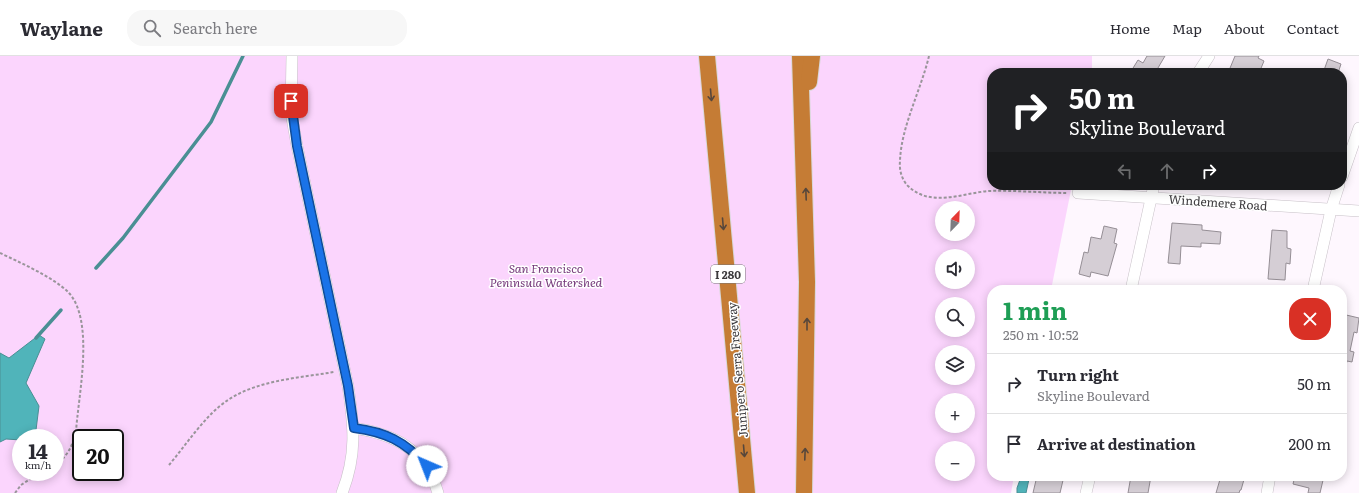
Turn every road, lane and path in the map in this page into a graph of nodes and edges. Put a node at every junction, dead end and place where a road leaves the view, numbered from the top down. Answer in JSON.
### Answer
{"nodes":[{"id":1,"x":292,"y":56,"type":"edge"},
{"id":2,"x":707,"y":56,"type":"edge"},
{"id":3,"x":800,"y":56,"type":"edge"},
{"id":4,"x":812,"y":56,"type":"edge"},
{"id":5,"x":929,"y":56,"type":"edge"},
{"id":6,"x":1209,"y":56,"type":"edge"},
{"id":7,"x":1201,"y":68,"type":"edge"},
{"id":8,"x":1359,"y":128,"type":"edge"},
{"id":9,"x":804,"y":133,"type":"junction"},
{"id":10,"x":1347,"y":163,"type":"edge"},
{"id":11,"x":1153,"y":190,"type":"edge"},
{"id":12,"x":1337,"y":190,"type":"edge"},
{"id":13,"x":1078,"y":193,"type":"joint"},
{"id":14,"x":1151,"y":197,"type":"junction"},
{"id":15,"x":1331,"y":210,"type":"junction"},
{"id":16,"x":1359,"y":211,"type":"edge"},
{"id":17,"x":0,"y":253,"type":"edge"},
{"id":18,"x":1132,"y":285,"type":"edge"},
{"id":19,"x":1314,"y":285,"type":"edge"},
{"id":20,"x":345,"y":370,"type":"junction"},
{"id":21,"x":354,"y":428,"type":"junction"},
{"id":22,"x":64,"y":457,"type":"edge"},
{"id":23,"x":169,"y":465,"type":"dead end"},
{"id":24,"x":26,"y":481,"type":"edge"},
{"id":25,"x":1089,"y":481,"type":"edge"},
{"id":26,"x":1269,"y":481,"type":"edge"},
{"id":27,"x":14,"y":493,"type":"edge"},
{"id":28,"x":342,"y":493,"type":"edge"},
{"id":29,"x":438,"y":493,"type":"edge"},
{"id":30,"x":747,"y":493,"type":"edge"},
{"id":31,"x":804,"y":493,"type":"edge"},
{"id":32,"x":1086,"y":493,"type":"edge"},
{"id":33,"x":1267,"y":493,"type":"edge"}],
"edges":[{"from":1,"to":20,"type":"street"},
{"from":2,"to":30,"type":"highway","name":"Junipero Serra Freeway","number":"I 280","one_way":true},
{"from":3,"to":9,"type":"highway"},
{"from":4,"to":9,"type":"highway"},
{"from":5,"to":13,"type":"path"},
{"from":6,"to":7,"type":"street"},
{"from":8,"to":10,"type":"street"},
{"from":31,"to":9,"type":"highway","one_way":true},
{"from":11,"to":14,"type":"street"},
{"from":12,"to":15,"type":"street"},
{"from":13,"to":14,"type":"street","name":"Windemere Road"},
{"from":14,"to":15,"type":"street","name":"Windemere Road"},
{"from":14,"to":18,"type":"street"},
{"from":15,"to":16,"type":"street","name":"Windemere Road"},
{"from":15,"to":19,"type":"street"},
{"from":17,"to":22,"type":"path"},
{"from":20,"to":21,"type":"street"},
{"from":20,"to":23,"type":"path"},
{"from":21,"to":28,"type":"street"},
{"from":21,"to":29,"type":"street"},
{"from":24,"to":27,"type":"path"},
{"from":25,"to":32,"type":"street"},
{"from":26,"to":33,"type":"street"}]}
